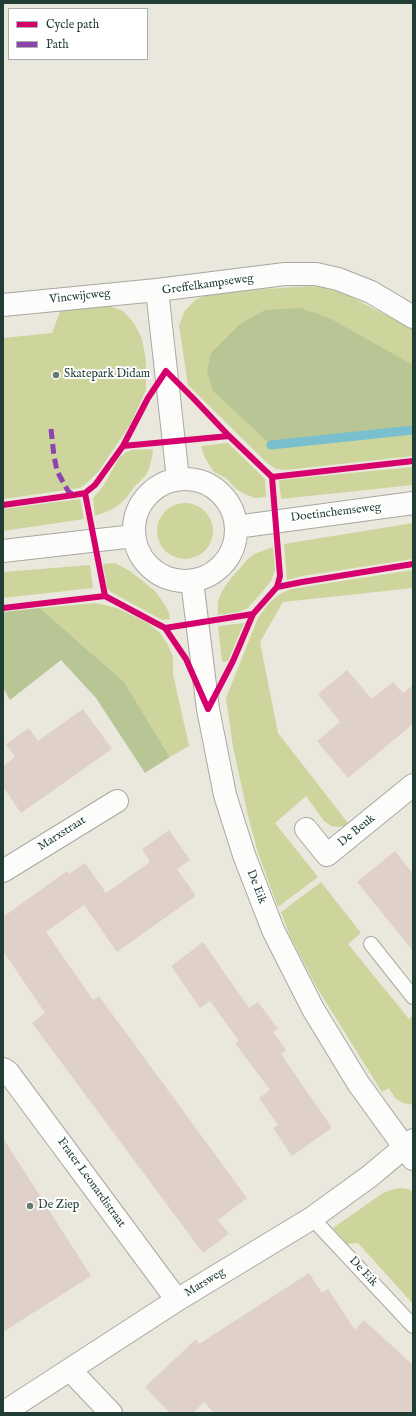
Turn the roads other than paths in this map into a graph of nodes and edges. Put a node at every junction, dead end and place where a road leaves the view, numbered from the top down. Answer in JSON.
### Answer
{"nodes":[{"id":1,"x":157,"y":290,"type":"junction"},
{"id":2,"x":3,"y":305,"type":"edge"},
{"id":3,"x":413,"y":316,"type":"edge"},
{"id":4,"x":178,"y":480,"type":"junction"},
{"id":5,"x":413,"y":503,"type":"edge"},
{"id":6,"x":236,"y":527,"type":"junction"},
{"id":7,"x":134,"y":536,"type":"junction"},
{"id":8,"x":3,"y":551,"type":"edge"},
{"id":9,"x":192,"y":581,"type":"junction"},
{"id":10,"x":413,"y":785,"type":"edge"},
{"id":11,"x":117,"y":800,"type":"dead end"},
{"id":12,"x":306,"y":829,"type":"dead end"},
{"id":13,"x":4,"y":867,"type":"edge"},
{"id":14,"x":372,"y":944,"type":"dead end"},
{"id":15,"x":413,"y":997,"type":"edge"},
{"id":16,"x":3,"y":1069,"type":"edge"},
{"id":17,"x":410,"y":1149,"type":"edge"},
{"id":18,"x":312,"y":1218,"type":"junction"},
{"id":19,"x":177,"y":1300,"type":"junction"},
{"id":20,"x":413,"y":1326,"type":"edge"},
{"id":21,"x":70,"y":1370,"type":"junction"},
{"id":22,"x":3,"y":1413,"type":"edge"},
{"id":23,"x":111,"y":1413,"type":"edge"}],
"edges":[{"from":1,"to":2,"type":"street","name":"Vincwijcweg"},
{"from":1,"to":3,"type":"street","name":"Greffelkampseweg"},
{"from":1,"to":4,"type":"street","name":"Greffelkampseweg"},
{"from":4,"to":6,"type":"street"},
{"from":4,"to":7,"type":"street"},
{"from":5,"to":6,"type":"street","name":"Doetinchemseweg"},
{"from":6,"to":9,"type":"street"},
{"from":7,"to":8,"type":"street"},
{"from":7,"to":9,"type":"street"},
{"from":9,"to":17,"type":"street","name":"De Eik"},
{"from":10,"to":12,"type":"street","name":"De Beuk"},
{"from":11,"to":13,"type":"street","name":"Marxstraat"},
{"from":14,"to":15,"type":"lane"},
{"from":16,"to":19,"type":"street","name":"Frater Leonardistraat"},
{"from":17,"to":18,"type":"street","name":"Marsweg"},
{"from":18,"to":19,"type":"street","name":"Marsweg"},
{"from":18,"to":20,"type":"lane","name":"De Eik"},
{"from":19,"to":21,"type":"street","name":"Marsweg"},
{"from":21,"to":22,"type":"street","name":"Marsweg"},
{"from":21,"to":23,"type":"street"}]}
